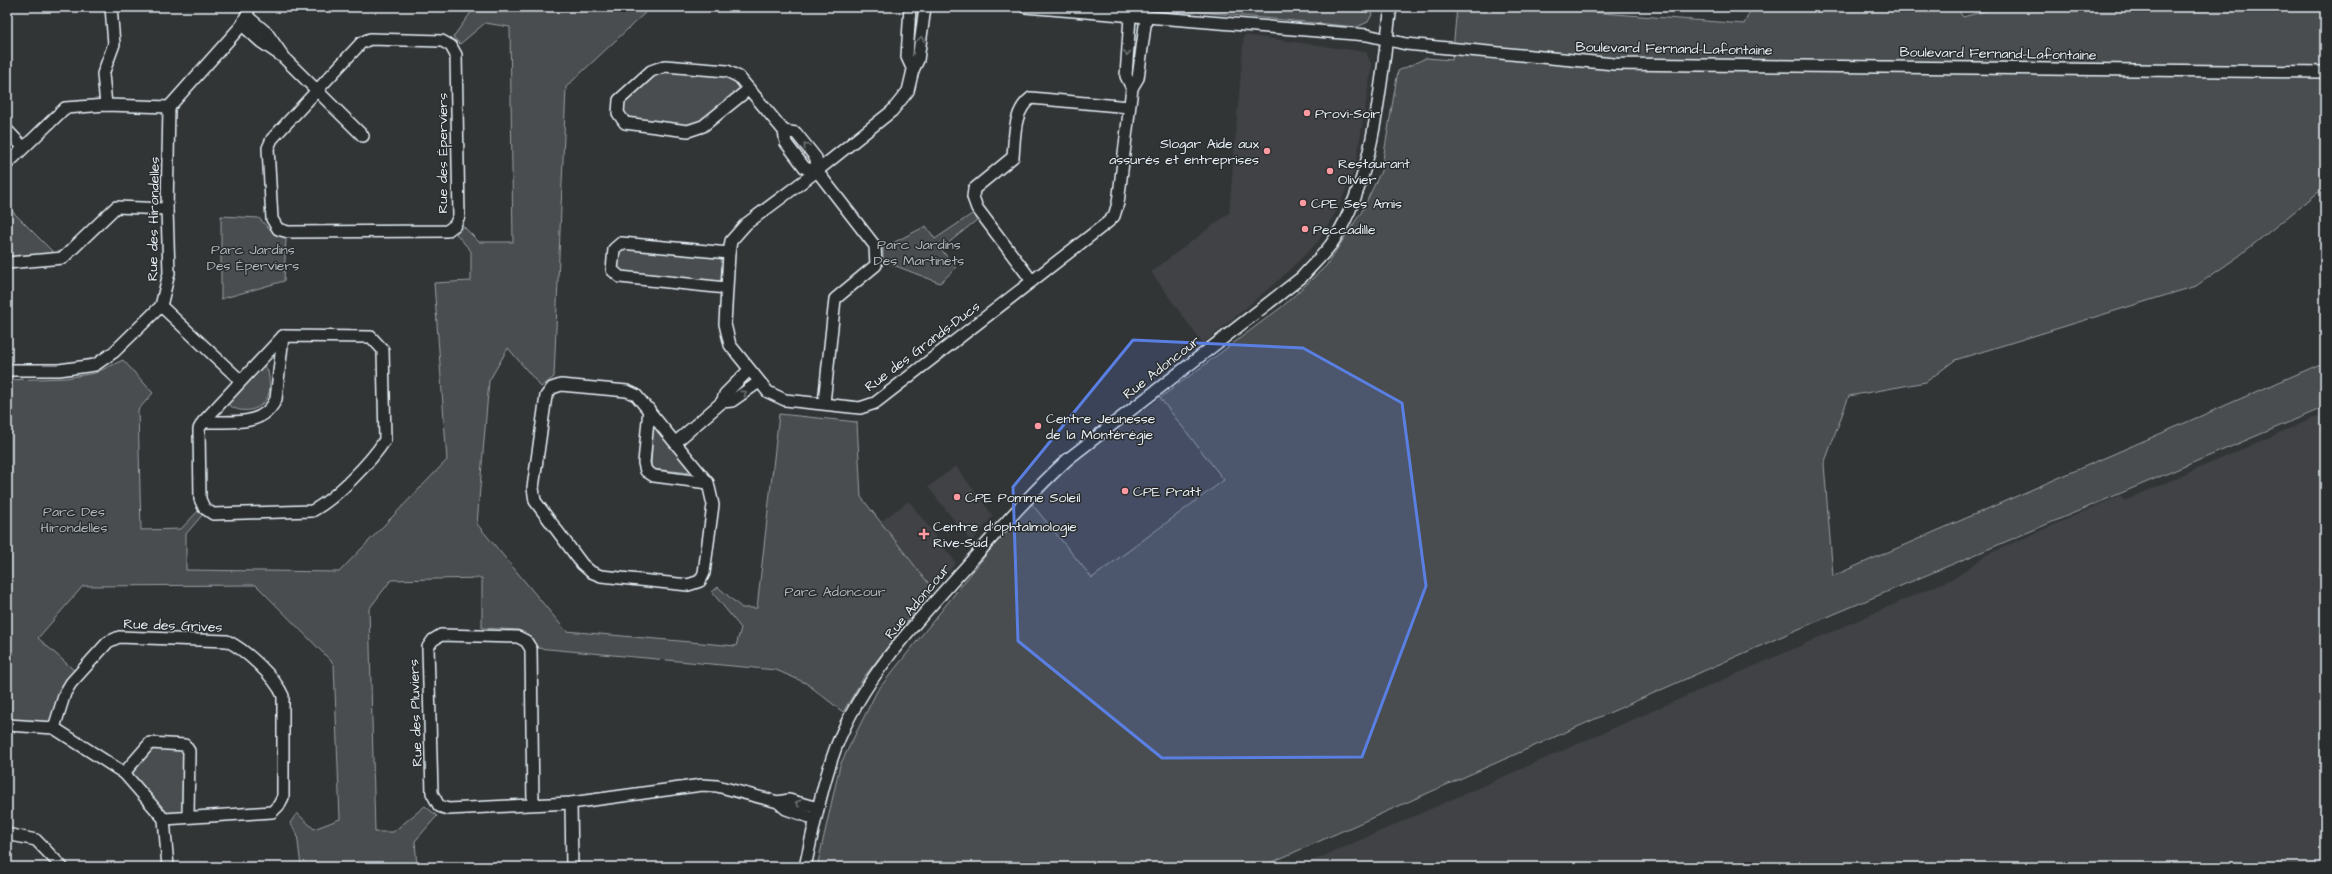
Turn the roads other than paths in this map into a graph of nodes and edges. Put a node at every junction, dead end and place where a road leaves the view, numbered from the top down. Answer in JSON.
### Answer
{"nodes":[{"id":1,"x":111,"y":7,"type":"edge"},
{"id":2,"x":910,"y":7,"type":"edge"},
{"id":3,"x":925,"y":7,"type":"edge"},
{"id":4,"x":1025,"y":7,"type":"edge"},
{"id":5,"x":1391,"y":7,"type":"edge"},
{"id":6,"x":246,"y":16,"type":"edge"},
{"id":7,"x":1130,"y":17,"type":"junction"},
{"id":8,"x":1146,"y":18,"type":"junction"},
{"id":9,"x":1387,"y":40,"type":"junction"},
{"id":10,"x":913,"y":70,"type":"junction"},
{"id":11,"x":2325,"y":72,"type":"edge"},
{"id":12,"x":1132,"y":88,"type":"junction"},
{"id":13,"x":750,"y":89,"type":"junction"},
{"id":14,"x":317,"y":91,"type":"junction"},
{"id":15,"x":106,"y":105,"type":"junction"},
{"id":16,"x":1129,"y":107,"type":"junction"},
{"id":17,"x":169,"y":108,"type":"junction"},
{"id":18,"x":7,"y":130,"type":"edge"},
{"id":19,"x":363,"y":136,"type":"dead end"},
{"id":20,"x":24,"y":147,"type":"junction"},
{"id":21,"x":7,"y":164,"type":"edge"},
{"id":22,"x":817,"y":172,"type":"junction"},
{"id":23,"x":167,"y":209,"type":"junction"},
{"id":24,"x":729,"y":253,"type":"junction"},
{"id":25,"x":7,"y":262,"type":"edge"},
{"id":26,"x":1032,"y":281,"type":"junction"},
{"id":27,"x":726,"y":288,"type":"junction"},
{"id":28,"x":161,"y":306,"type":"junction"},
{"id":29,"x":283,"y":336,"type":"junction"},
{"id":30,"x":7,"y":370,"type":"edge"},
{"id":31,"x":749,"y":370,"type":"junction"},
{"id":32,"x":240,"y":380,"type":"junction"},
{"id":33,"x":759,"y":382,"type":"junction"},
{"id":34,"x":722,"y":402,"type":"junction"},
{"id":35,"x":824,"y":403,"type":"junction"},
{"id":36,"x":649,"y":409,"type":"junction"},
{"id":37,"x":203,"y":422,"type":"junction"},
{"id":38,"x":676,"y":442,"type":"junction"},
{"id":39,"x":708,"y":483,"type":"junction"},
{"id":40,"x":7,"y":725,"type":"edge"},
{"id":41,"x":54,"y":728,"type":"junction"},
{"id":42,"x":124,"y":773,"type":"junction"},
{"id":43,"x":571,"y":803,"type":"junction"},
{"id":44,"x":533,"y":805,"type":"junction"},
{"id":45,"x":817,"y":814,"type":"junction"},
{"id":46,"x":188,"y":816,"type":"junction"},
{"id":47,"x":164,"y":818,"type":"junction"},
{"id":48,"x":7,"y":834,"type":"edge"},
{"id":49,"x":62,"y":867,"type":"edge"},
{"id":50,"x":168,"y":867,"type":"edge"},
{"id":51,"x":572,"y":867,"type":"edge"},
{"id":52,"x":805,"y":867,"type":"edge"}],
"edges":[{"from":1,"to":15,"type":"street"},
{"from":2,"to":10,"type":"street"},
{"from":10,"to":3,"type":"street","name":"Rue des Grands-Ducs","one_way":true},
{"from":4,"to":7,"type":"street","name":"Boulevard Fernand-Lafontaine"},
{"from":5,"to":9,"type":"street","name":"Rue Adoncour"},
{"from":6,"to":14,"type":"street"},
{"from":6,"to":17,"type":"street"},
{"from":7,"to":8,"type":"street","name":"Boulevard Fernand-Lafontaine"},
{"from":7,"to":12,"type":"street","name":"Rue des Grands-Ducs","one_way":true},
{"from":8,"to":9,"type":"street","name":"Boulevard Fernand-Lafontaine"},
{"from":8,"to":12,"type":"street","name":"Rue des Grands-Ducs"},
{"from":9,"to":11,"type":"street","name":"Boulevard Fernand-Lafontaine"},
{"from":9,"to":45,"type":"street","name":"Rue Adoncour"},
{"from":10,"to":22,"type":"street","name":"Rue des Grands-Ducs"},
{"from":12,"to":16,"type":"street","name":"Rue des Grands-Ducs"},
{"from":13,"to":13,"type":"street"},
{"from":13,"to":22,"type":"street"},
{"from":14,"to":14,"type":"street","name":"Rue des Éperviers"},
{"from":14,"to":19,"type":"street"},
{"from":15,"to":17,"type":"street"},
{"from":15,"to":20,"type":"street"},
{"from":16,"to":26,"type":"street","name":"Rue des Grands-Ducs"},
{"from":16,"to":26,"type":"street"},
{"from":17,"to":23,"type":"street","name":"Rue des Hirondelles"},
{"from":18,"to":20,"type":"street"},
{"from":20,"to":21,"type":"street"},
{"from":22,"to":24,"type":"street","name":"Rue des Grands-Ducs"},
{"from":22,"to":35,"type":"street"},
{"from":23,"to":25,"type":"street"},
{"from":23,"to":28,"type":"street","name":"Rue des Hirondelles"},
{"from":24,"to":27,"type":"street","name":"Rue des Grands-Ducs"},
{"from":24,"to":27,"type":"street"},
{"from":26,"to":35,"type":"street","name":"Rue des Grands-Ducs"},
{"from":27,"to":31,"type":"street","name":"Rue des Grands-Ducs"},
{"from":28,"to":30,"type":"street"},
{"from":28,"to":32,"type":"street"},
{"from":29,"to":32,"type":"street"},
{"from":29,"to":37,"type":"street"},
{"from":29,"to":37,"type":"street"},
{"from":31,"to":33,"type":"street","name":"Rue des Grands-Ducs"},
{"from":31,"to":34,"type":"street"},
{"from":32,"to":37,"type":"street"},
{"from":34,"to":33,"type":"street","one_way":true},
{"from":33,"to":35,"type":"street","name":"Rue des Grands-Ducs"},
{"from":34,"to":38,"type":"street"},
{"from":36,"to":38,"type":"street"},
{"from":36,"to":39,"type":"street"},
{"from":36,"to":39,"type":"street"},
{"from":38,"to":39,"type":"street"},
{"from":40,"to":41,"type":"street"},
{"from":41,"to":42,"type":"street"},
{"from":41,"to":46,"type":"street","name":"Rue des Grives"},
{"from":42,"to":46,"type":"street"},
{"from":42,"to":47,"type":"street"},
{"from":43,"to":44,"type":"street","name":"Rue des Pluviers"},
{"from":43,"to":45,"type":"street","name":"Rue des Pluviers"},
{"from":43,"to":51,"type":"street"},
{"from":44,"to":44,"type":"street","name":"Rue des Pluviers"},
{"from":45,"to":52,"type":"street","name":"Rue Adoncour"},
{"from":46,"to":47,"type":"street"},
{"from":47,"to":50,"type":"street"},
{"from":48,"to":49,"type":"street"}]}
